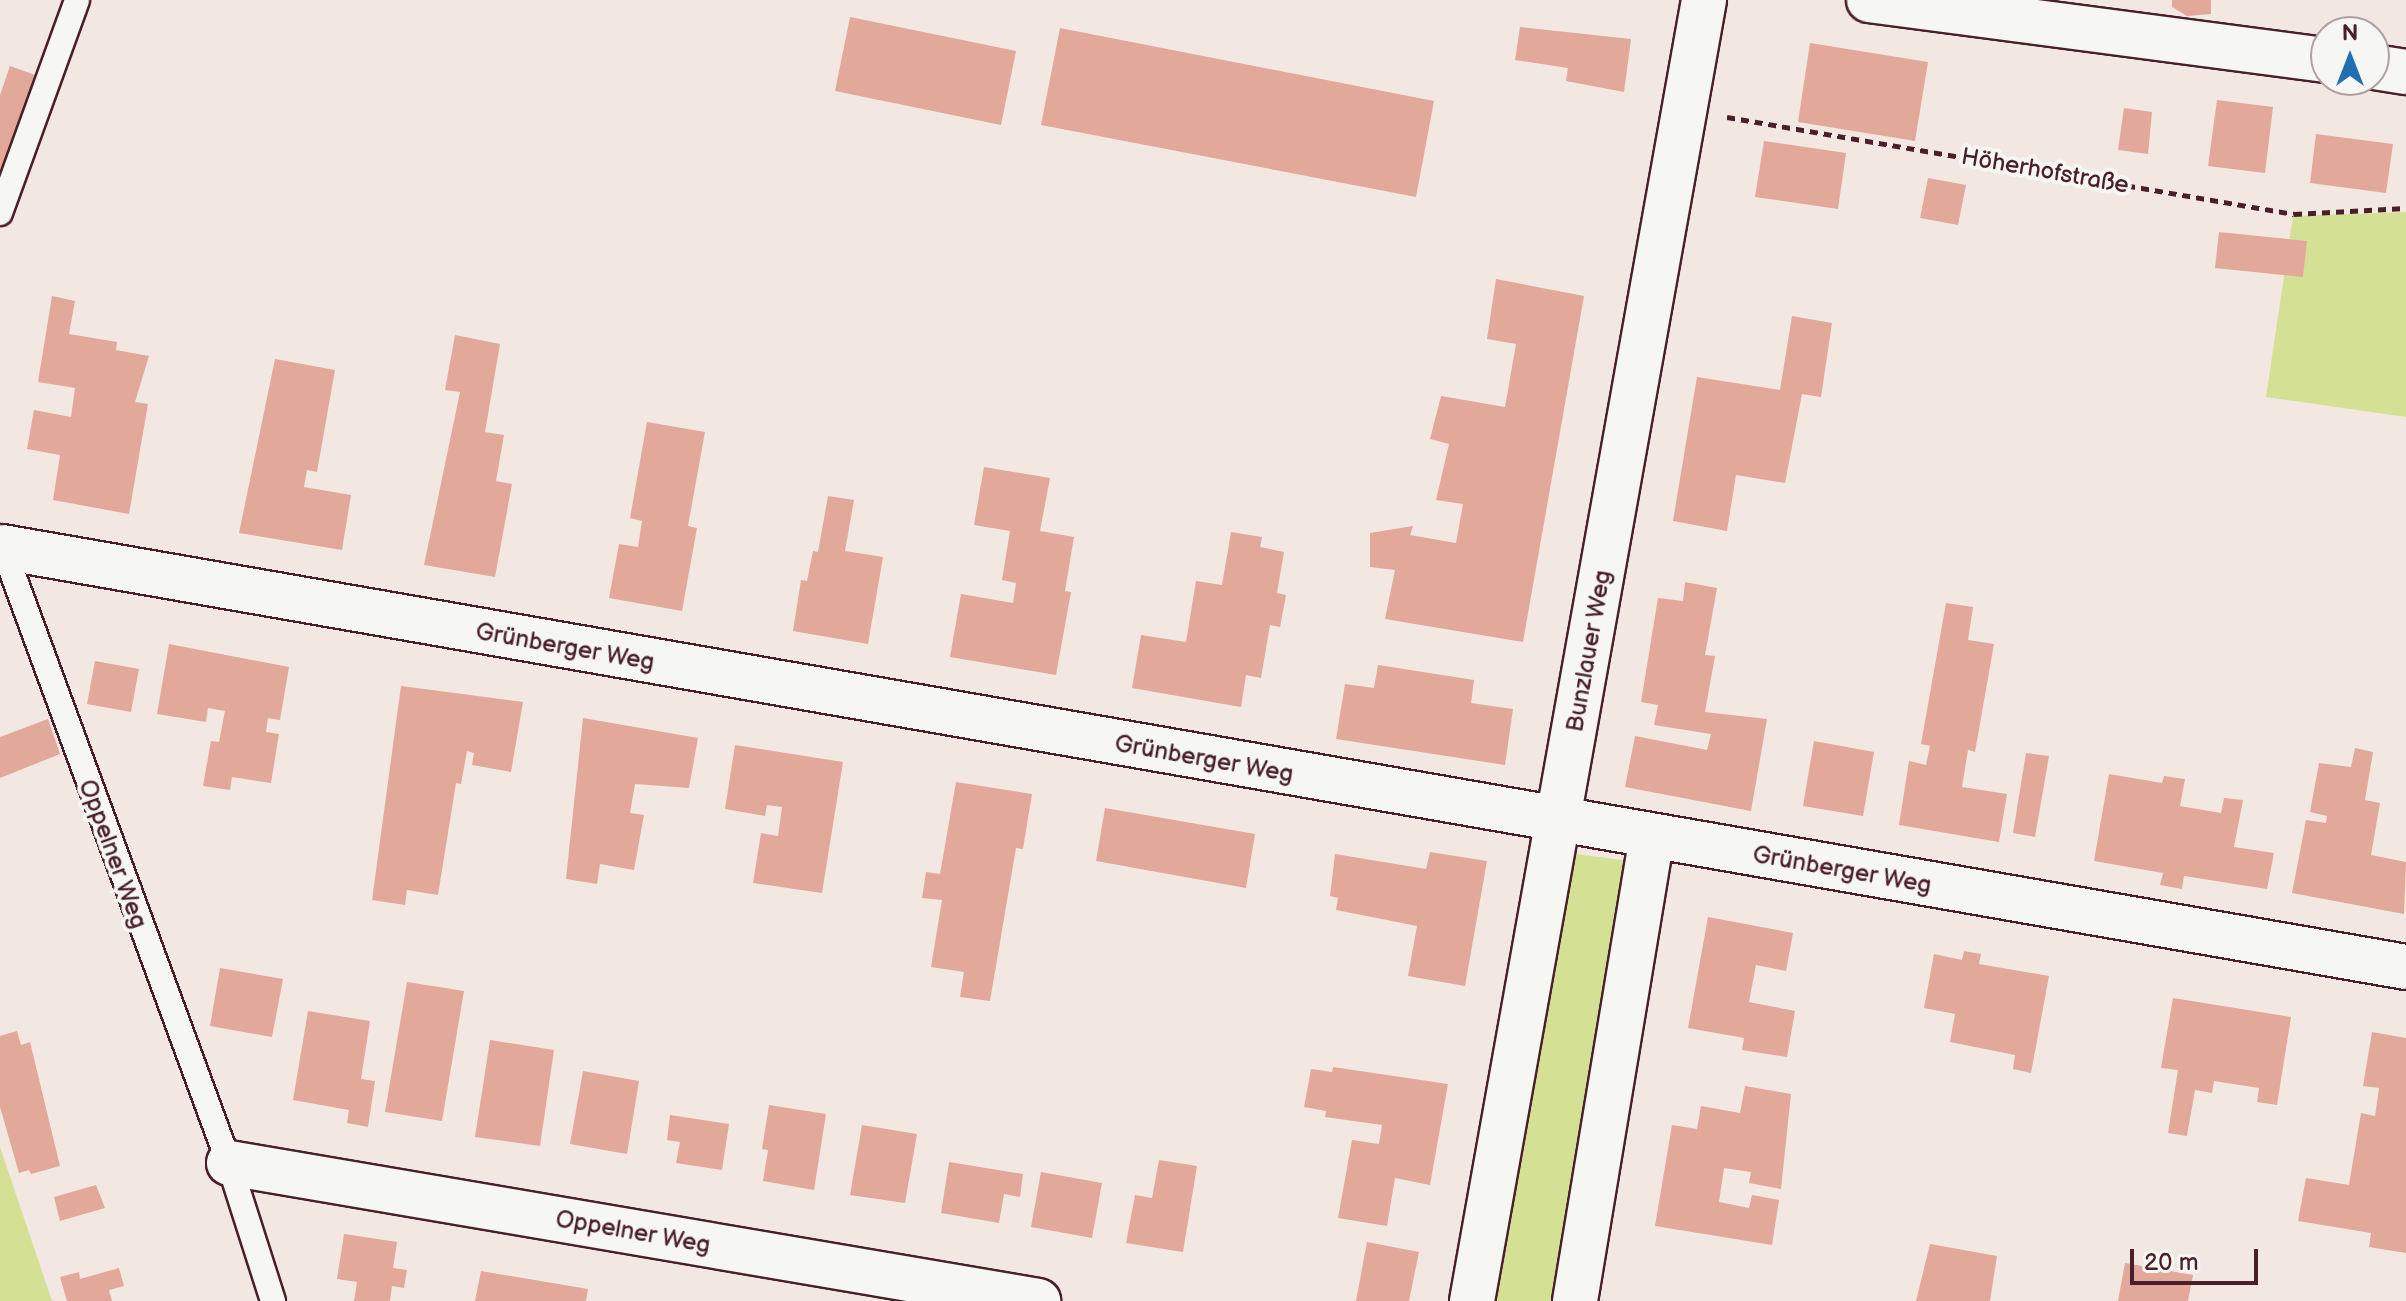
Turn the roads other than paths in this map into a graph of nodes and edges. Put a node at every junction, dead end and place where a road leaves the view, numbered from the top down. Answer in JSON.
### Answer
{"nodes":[{"id":1,"x":77,"y":0,"type":"edge"},
{"id":2,"x":1704,"y":0,"type":"edge"},
{"id":3,"x":1869,"y":0,"type":"edge"},
{"id":4,"x":2310,"y":58,"type":"edge"},
{"id":5,"x":0,"y":213,"type":"edge"},
{"id":6,"x":1,"y":544,"type":"edge"},
{"id":7,"x":65,"y":725,"type":"joint"},
{"id":8,"x":1558,"y":821,"type":"junction"},
{"id":9,"x":1652,"y":837,"type":"junction"},
{"id":10,"x":2406,"y":967,"type":"edge"},
{"id":11,"x":229,"y":1163,"type":"junction"},
{"id":12,"x":273,"y":1301,"type":"edge"},
{"id":13,"x":1038,"y":1301,"type":"edge"},
{"id":14,"x":1472,"y":1301,"type":"edge"},
{"id":15,"x":1575,"y":1301,"type":"edge"}],
"edges":[{"from":1,"to":5,"type":"lane"},
{"from":2,"to":8,"type":"street","name":"Bunzlauer Weg"},
{"from":3,"to":4,"type":"street"},
{"from":6,"to":7,"type":"lane","name":"Grünberger Weg"},
{"from":6,"to":8,"type":"street","name":"Grünberger Weg"},
{"from":7,"to":11,"type":"lane","name":"Oppelner Weg"},
{"from":8,"to":9,"type":"street","name":"Grünberger Weg"},
{"from":8,"to":14,"type":"street","name":"Bunzlauer Weg"},
{"from":9,"to":10,"type":"street","name":"Grünberger Weg"},
{"from":9,"to":15,"type":"street"},
{"from":11,"to":12,"type":"lane","name":"Oppelner Weg"},
{"from":11,"to":13,"type":"street","name":"Oppelner Weg"}]}
